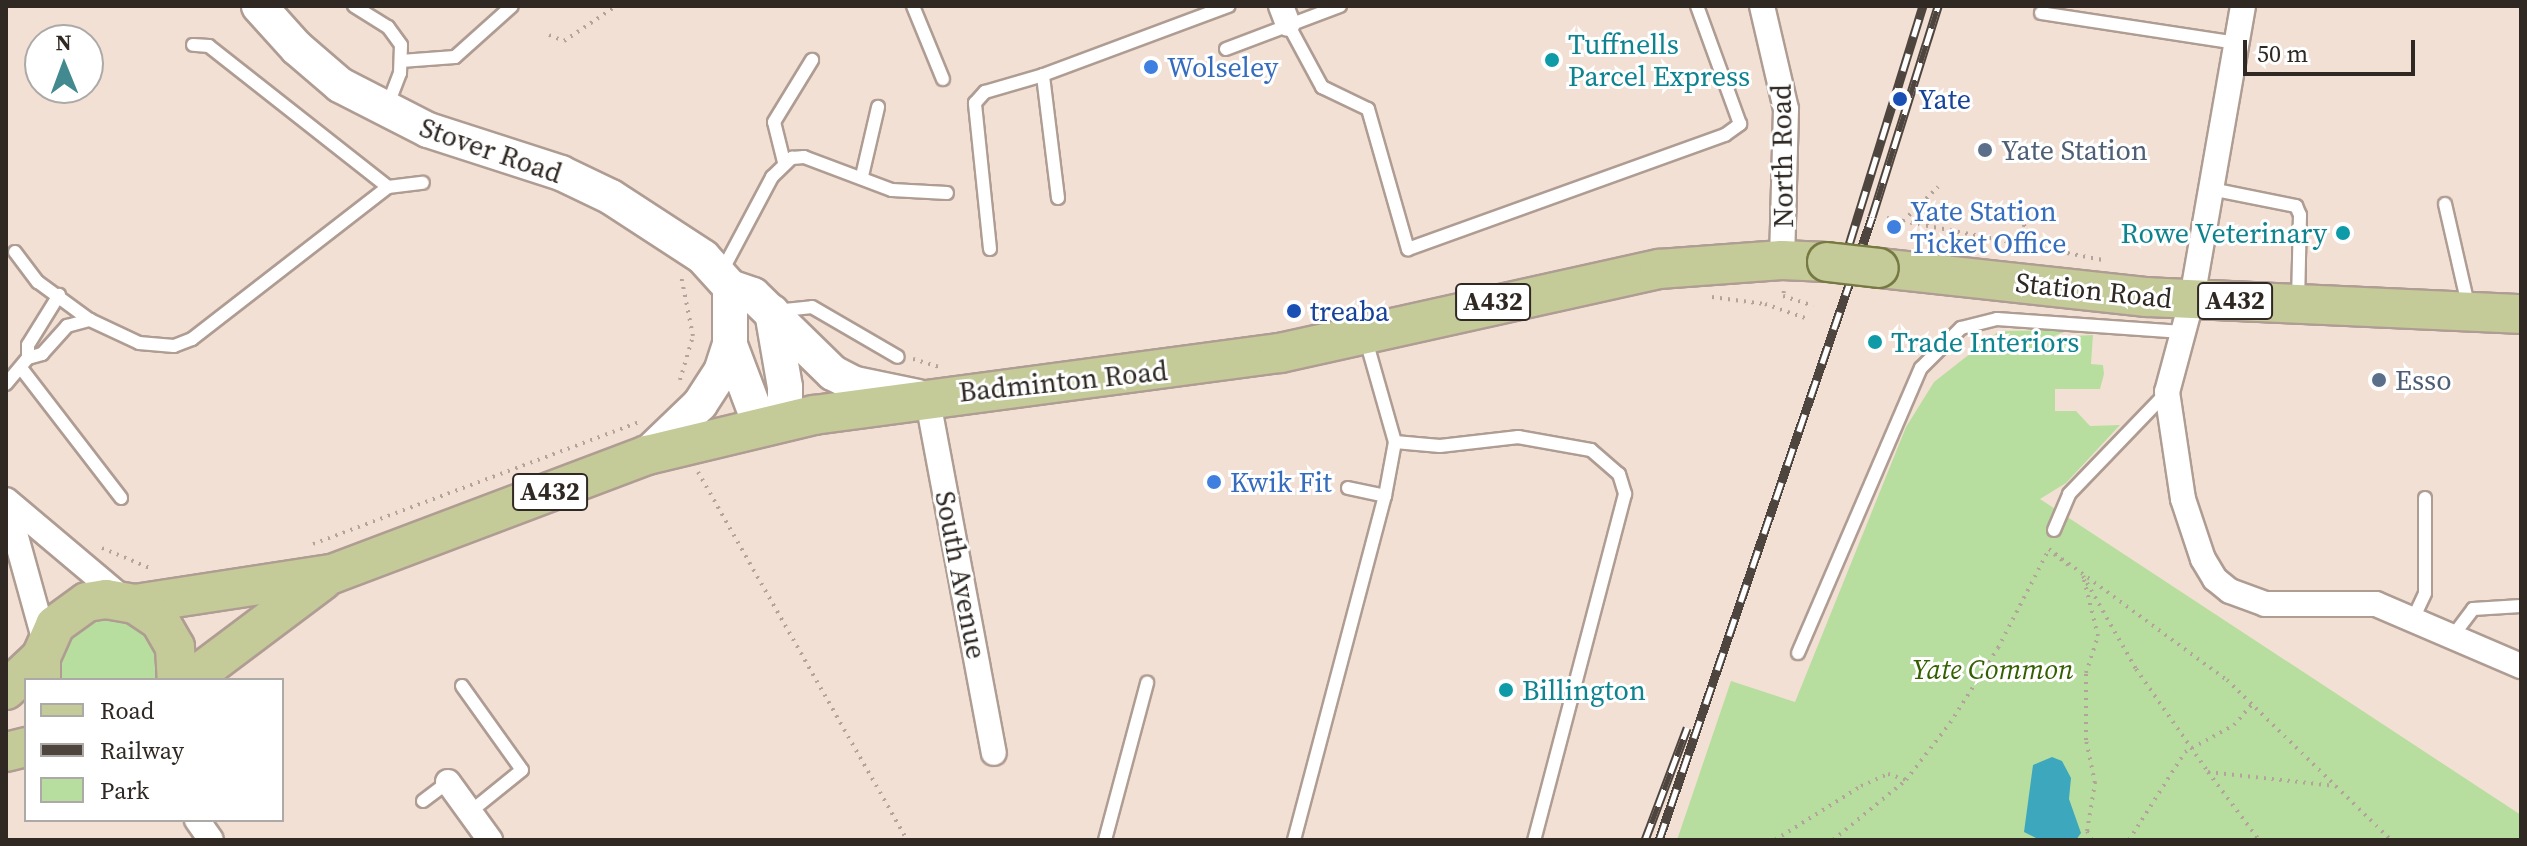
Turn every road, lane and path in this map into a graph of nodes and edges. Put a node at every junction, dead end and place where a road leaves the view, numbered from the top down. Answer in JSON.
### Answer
{"nodes":[{"id":1,"x":259,"y":6,"type":"edge"},
{"id":2,"x":354,"y":6,"type":"edge"},
{"id":3,"x":512,"y":6,"type":"edge"},
{"id":4,"x":616,"y":6,"type":"edge"},
{"id":5,"x":913,"y":6,"type":"edge"},
{"id":6,"x":1229,"y":6,"type":"edge"},
{"id":7,"x":1340,"y":6,"type":"edge"},
{"id":8,"x":1697,"y":6,"type":"edge"},
{"id":9,"x":1762,"y":6,"type":"edge"},
{"id":10,"x":2243,"y":6,"type":"edge"},
{"id":11,"x":2041,"y":13,"type":"dead end"},
{"id":12,"x":1285,"y":15,"type":"edge"},
{"id":13,"x":549,"y":35,"type":"dead end"},
{"id":14,"x":2236,"y":43,"type":"junction"},
{"id":15,"x":193,"y":45,"type":"dead end"},
{"id":16,"x":1226,"y":49,"type":"dead end"},
{"id":17,"x":812,"y":60,"type":"dead end"},
{"id":18,"x":401,"y":61,"type":"junction"},
{"id":19,"x":1043,"y":75,"type":"junction"},
{"id":20,"x":943,"y":79,"type":"dead end"},
{"id":21,"x":878,"y":107,"type":"dead end"},
{"id":22,"x":386,"y":110,"type":"junction"},
{"id":23,"x":784,"y":162,"type":"junction"},
{"id":24,"x":862,"y":176,"type":"junction"},
{"id":25,"x":423,"y":183,"type":"dead end"},
{"id":26,"x":388,"y":187,"type":"junction"},
{"id":27,"x":1938,"y":187,"type":"dead end"},
{"id":28,"x":2211,"y":189,"type":"junction"},
{"id":29,"x":947,"y":193,"type":"dead end"},
{"id":30,"x":1058,"y":198,"type":"dead end"},
{"id":31,"x":2014,"y":203,"type":"dead end"},
{"id":32,"x":2445,"y":204,"type":"dead end"},
{"id":33,"x":1887,"y":218,"type":"dead end"},
{"id":34,"x":1903,"y":221,"type":"junction"},
{"id":35,"x":1980,"y":235,"type":"junction"},
{"id":36,"x":2033,"y":245,"type":"junction"},
{"id":37,"x":990,"y":249,"type":"dead end"},
{"id":38,"x":1987,"y":249,"type":"dead end"},
{"id":39,"x":15,"y":252,"type":"dead end"},
{"id":40,"x":1807,"y":261,"type":"junction"},
{"id":41,"x":2111,"y":263,"type":"dead end"},
{"id":42,"x":675,"y":265,"type":"dead end"},
{"id":43,"x":725,"y":280,"type":"junction"},
{"id":44,"x":59,"y":295,"type":"junction"},
{"id":45,"x":1702,"y":295,"type":"dead end"},
{"id":46,"x":2298,"y":303,"type":"junction"},
{"id":47,"x":772,"y":312,"type":"junction"},
{"id":48,"x":2469,"y":312,"type":"junction"},
{"id":49,"x":2521,"y":314,"type":"edge"},
{"id":50,"x":2188,"y":316,"type":"junction"},
{"id":51,"x":1808,"y":319,"type":"dead end"},
{"id":52,"x":90,"y":320,"type":"junction"},
{"id":53,"x":1364,"y":334,"type":"junction"},
{"id":54,"x":730,"y":345,"type":"junction"},
{"id":55,"x":898,"y":357,"type":"dead end"},
{"id":56,"x":25,"y":363,"type":"junction"},
{"id":57,"x":6,"y":384,"type":"edge"},
{"id":58,"x":679,"y":385,"type":"dead end"},
{"id":59,"x":2167,"y":392,"type":"junction"},
{"id":60,"x":922,"y":397,"type":"junction"},
{"id":61,"x":775,"y":422,"type":"junction"},
{"id":62,"x":646,"y":437,"type":"junction"},
{"id":63,"x":1395,"y":442,"type":"junction"},
{"id":64,"x":683,"y":445,"type":"junction"},
{"id":65,"x":1348,"y":488,"type":"dead end"},
{"id":66,"x":1385,"y":496,"type":"junction"},
{"id":67,"x":121,"y":498,"type":"dead end"},
{"id":68,"x":2425,"y":498,"type":"dead end"},
{"id":69,"x":6,"y":500,"type":"edge"},
{"id":70,"x":2054,"y":530,"type":"joint"},
{"id":71,"x":90,"y":541,"type":"dead end"},
{"id":72,"x":301,"y":549,"type":"dead end"},
{"id":73,"x":2049,"y":549,"type":"junction"},
{"id":74,"x":156,"y":570,"type":"dead end"},
{"id":75,"x":332,"y":574,"type":"junction"},
{"id":76,"x":2083,"y":576,"type":"junction"},
{"id":77,"x":130,"y":602,"type":"junction"},
{"id":78,"x":2521,"y":606,"type":"edge"},
{"id":79,"x":2414,"y":617,"type":"junction"},
{"id":80,"x":2452,"y":637,"type":"junction"},
{"id":81,"x":1798,"y":653,"type":"dead end"},
{"id":82,"x":42,"y":660,"type":"edge"},
{"id":83,"x":2521,"y":666,"type":"edge"},
{"id":84,"x":177,"y":678,"type":"edge"},
{"id":85,"x":193,"y":678,"type":"edge"},
{"id":86,"x":1147,"y":683,"type":"dead end"},
{"id":87,"x":462,"y":686,"type":"dead end"},
{"id":88,"x":6,"y":690,"type":"edge"},
{"id":89,"x":2252,"y":704,"type":"junction"},
{"id":90,"x":2192,"y":748,"type":"junction"},
{"id":91,"x":994,"y":753,"type":"dead end"},
{"id":92,"x":2208,"y":772,"type":"junction"},
{"id":93,"x":1906,"y":780,"type":"junction"},
{"id":94,"x":448,"y":782,"type":"joint"},
{"id":95,"x":2335,"y":786,"type":"junction"},
{"id":96,"x":423,"y":801,"type":"dead end"},
{"id":97,"x":470,"y":812,"type":"junction"},
{"id":98,"x":198,"y":822,"type":"edge"},
{"id":99,"x":211,"y":840,"type":"edge"},
{"id":100,"x":490,"y":840,"type":"edge"},
{"id":101,"x":907,"y":840,"type":"edge"},
{"id":102,"x":1105,"y":840,"type":"edge"},
{"id":103,"x":1294,"y":840,"type":"edge"},
{"id":104,"x":1534,"y":840,"type":"edge"},
{"id":105,"x":1775,"y":840,"type":"edge"},
{"id":106,"x":1833,"y":840,"type":"edge"},
{"id":107,"x":2092,"y":840,"type":"edge"},
{"id":108,"x":2129,"y":840,"type":"edge"},
{"id":109,"x":2259,"y":840,"type":"edge"},
{"id":110,"x":2391,"y":840,"type":"edge"}],
"edges":[{"from":1,"to":22,"type":"main road","name":"Stover Road"},
{"from":2,"to":18,"type":"lane"},
{"from":3,"to":18,"type":"lane"},
{"from":4,"to":13,"type":"path"},
{"from":5,"to":20,"type":"lane"},
{"from":6,"to":19,"type":"lane"},
{"from":7,"to":12,"type":"lane"},
{"from":8,"to":12,"type":"lane"},
{"from":9,"to":40,"type":"street","name":"North Road"},
{"from":10,"to":14,"type":"street"},
{"from":11,"to":14,"type":"lane"},
{"from":12,"to":16,"type":"lane"},
{"from":14,"to":28,"type":"street"},
{"from":15,"to":26,"type":"lane"},
{"from":17,"to":23,"type":"lane"},
{"from":18,"to":22,"type":"lane"},
{"from":19,"to":30,"type":"lane"},
{"from":19,"to":37,"type":"lane"},
{"from":21,"to":24,"type":"lane"},
{"from":22,"to":43,"type":"main road","name":"Stover Road"},
{"from":23,"to":24,"type":"lane"},
{"from":23,"to":43,"type":"lane"},
{"from":24,"to":29,"type":"lane"},
{"from":25,"to":26,"type":"lane"},
{"from":26,"to":52,"type":"lane"},
{"from":27,"to":34,"type":"path"},
{"from":28,"to":46,"type":"lane"},
{"from":28,"to":50,"type":"street"},
{"from":31,"to":36,"type":"path"},
{"from":32,"to":48,"type":"lane"},
{"from":33,"to":34,"type":"path"},
{"from":34,"to":35,"type":"path"},
{"from":35,"to":36,"type":"path"},
{"from":35,"to":38,"type":"path"},
{"from":36,"to":41,"type":"path"},
{"from":39,"to":44,"type":"lane"},
{"from":40,"to":50,"type":"main road","name":"Station Road","number":"A432","bridge":true},
{"from":40,"to":53,"type":"main road","name":"Badminton Road","number":"A432"},
{"from":42,"to":58,"type":"path"},
{"from":43,"to":47,"type":"main road","name":"Stover Road"},
{"from":43,"to":54,"type":"main road"},
{"from":44,"to":52,"type":"lane"},
{"from":44,"to":56,"type":"lane"},
{"from":45,"to":51,"type":"path"},
{"from":46,"to":48,"type":"main road","name":"Station Road","number":"A432"},
{"from":46,"to":50,"type":"main road","name":"Station Road","number":"A432"},
{"from":47,"to":55,"type":"lane"},
{"from":47,"to":60,"type":"main road","name":"Stover Road"},
{"from":47,"to":61,"type":"main road"},
{"from":48,"to":49,"type":"main road","name":"Station Road","number":"A432"},
{"from":50,"to":59,"type":"street"},
{"from":50,"to":81,"type":"lane"},
{"from":52,"to":56,"type":"lane"},
{"from":53,"to":60,"type":"main road","name":"Badminton Road","number":"A432"},
{"from":53,"to":63,"type":"lane"},
{"from":54,"to":61,"type":"main road"},
{"from":54,"to":62,"type":"main road"},
{"from":56,"to":57,"type":"lane"},
{"from":56,"to":67,"type":"lane"},
{"from":59,"to":70,"type":"lane"},
{"from":59,"to":79,"type":"street"},
{"from":60,"to":61,"type":"main road","name":"Badminton Road","number":"A432"},
{"from":60,"to":91,"type":"street","name":"South Avenue"},
{"from":61,"to":64,"type":"main road","name":"Badminton Road","number":"A432"},
{"from":62,"to":64,"type":"main road","name":"Badminton Road","number":"A432"},
{"from":62,"to":72,"type":"path"},
{"from":62,"to":75,"type":"main road","name":"Badminton Road","number":"A432"},
{"from":63,"to":66,"type":"lane"},
{"from":63,"to":104,"type":"lane"},
{"from":64,"to":101,"type":"path"},
{"from":65,"to":66,"type":"lane"},
{"from":66,"to":103,"type":"lane"},
{"from":68,"to":79,"type":"lane"},
{"from":69,"to":77,"type":"street"},
{"from":69,"to":82,"type":"street"},
{"from":70,"to":73,"type":"path"},
{"from":71,"to":74,"type":"path"},
{"from":73,"to":76,"type":"path"},
{"from":73,"to":93,"type":"path"},
{"from":75,"to":77,"type":"main road","name":"Badminton Road","number":"A432"},
{"from":75,"to":85,"type":"main road","name":"Badminton Road","number":"A432"},
{"from":76,"to":89,"type":"path"},
{"from":76,"to":90,"type":"path"},
{"from":76,"to":107,"type":"path"},
{"from":77,"to":82,"type":"main road","name":"Badminton Road"},
{"from":77,"to":84,"type":"main road"},
{"from":78,"to":80,"type":"lane"},
{"from":79,"to":80,"type":"street"},
{"from":80,"to":83,"type":"street"},
{"from":82,"to":88,"type":"main road"},
{"from":86,"to":102,"type":"lane"},
{"from":87,"to":97,"type":"lane"},
{"from":89,"to":90,"type":"path"},
{"from":89,"to":95,"type":"path"},
{"from":90,"to":92,"type":"path"},
{"from":90,"to":108,"type":"path"},
{"from":92,"to":95,"type":"path"},
{"from":92,"to":109,"type":"path"},
{"from":93,"to":105,"type":"path"},
{"from":93,"to":106,"type":"path"},
{"from":94,"to":96,"type":"lane"},
{"from":94,"to":97,"type":"street"},
{"from":95,"to":110,"type":"path"},
{"from":97,"to":100,"type":"street"},
{"from":98,"to":99,"type":"street"}]}
